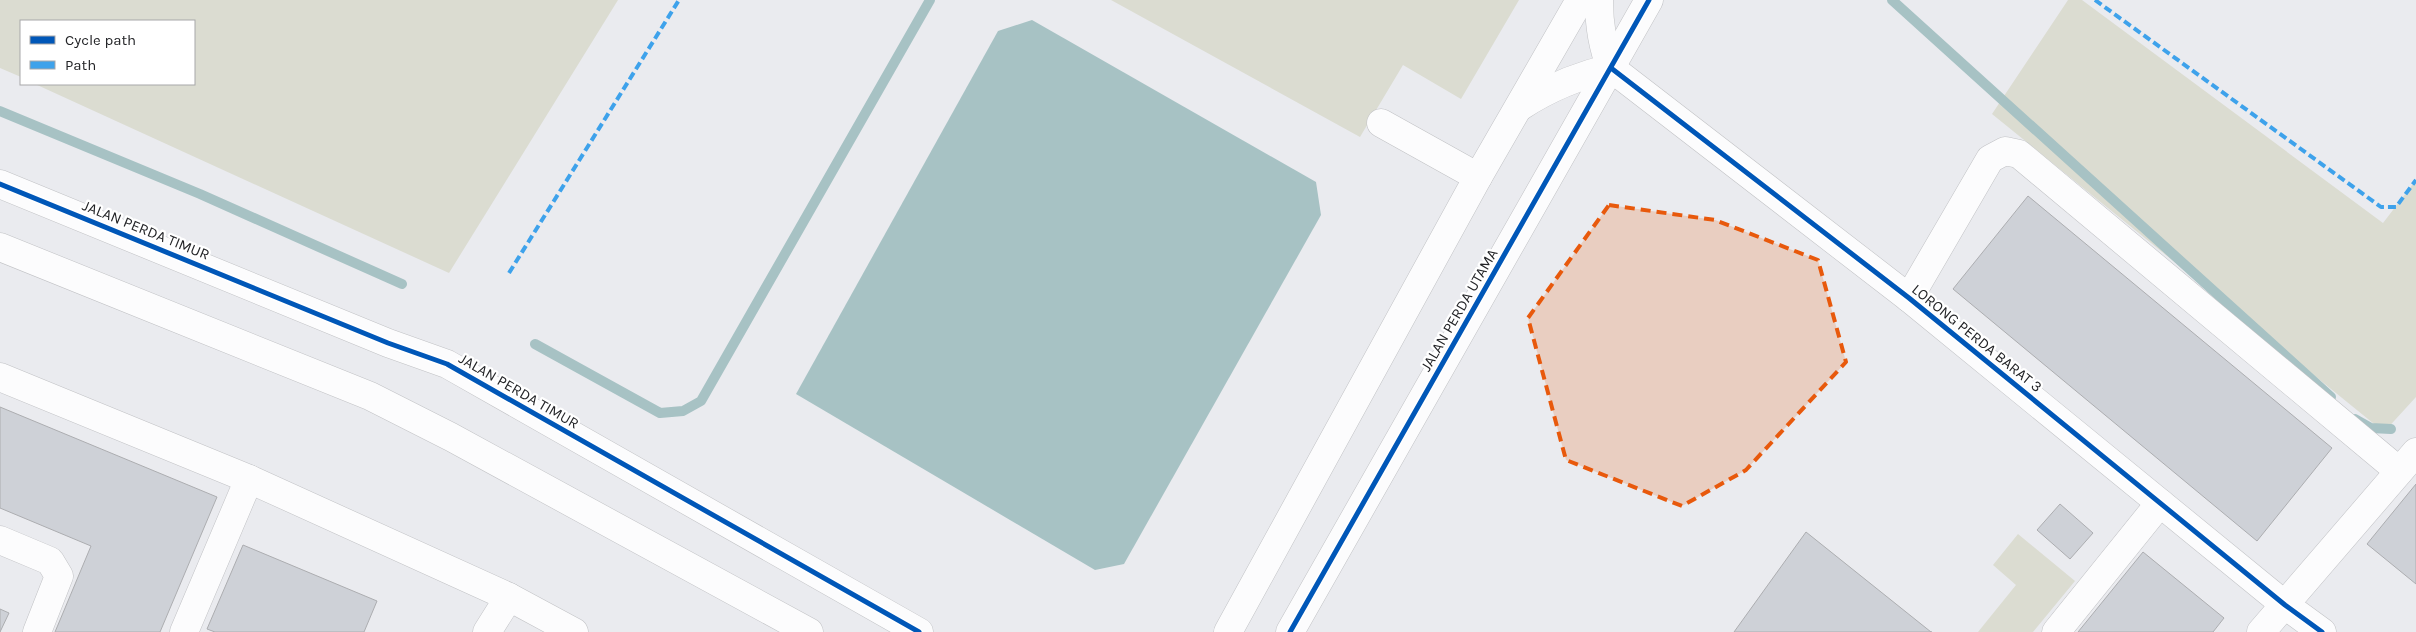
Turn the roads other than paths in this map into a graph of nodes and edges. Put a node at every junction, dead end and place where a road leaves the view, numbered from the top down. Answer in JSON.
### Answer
{"nodes":[{"id":1,"x":1580,"y":0,"type":"edge"},
{"id":2,"x":1599,"y":0,"type":"edge"},
{"id":3,"x":1649,"y":0,"type":"edge"},
{"id":4,"x":1611,"y":68,"type":"junction"},
{"id":5,"x":1518,"y":108,"type":"junction"},
{"id":6,"x":1381,"y":123,"type":"dead end"},
{"id":7,"x":1478,"y":177,"type":"junction"},
{"id":8,"x":0,"y":184,"type":"edge"},
{"id":9,"x":0,"y":247,"type":"edge"},
{"id":10,"x":1909,"y":298,"type":"junction"},
{"id":11,"x":0,"y":377,"type":"edge"},
{"id":12,"x":2408,"y":462,"type":"edge"},
{"id":13,"x":249,"y":479,"type":"junction"},
{"id":14,"x":2160,"y":503,"type":"junction"},
{"id":15,"x":0,"y":540,"type":"edge"},
{"id":16,"x":510,"y":597,"type":"junction"},
{"id":17,"x":2284,"y":605,"type":"junction"},
{"id":18,"x":792,"y":628,"type":"edge"},
{"id":19,"x":36,"y":632,"type":"edge"},
{"id":20,"x":184,"y":632,"type":"edge"},
{"id":21,"x":486,"y":632,"type":"edge"},
{"id":22,"x":574,"y":632,"type":"edge"},
{"id":23,"x":919,"y":632,"type":"edge"},
{"id":24,"x":1228,"y":632,"type":"edge"},
{"id":25,"x":1290,"y":632,"type":"edge"},
{"id":26,"x":2056,"y":632,"type":"edge"},
{"id":27,"x":2261,"y":632,"type":"edge"},
{"id":28,"x":2322,"y":632,"type":"edge"}],
"edges":[{"from":1,"to":5,"type":"street"},
{"from":2,"to":4,"type":"street"},
{"from":3,"to":4,"type":"street","name":"JALAN PERDA UTAMA"},
{"from":4,"to":5,"type":"street"},
{"from":4,"to":10,"type":"street","name":"LORONG PERDA BARAT 3"},
{"from":4,"to":25,"type":"street","name":"JALAN PERDA UTAMA"},
{"from":5,"to":7,"type":"street"},
{"from":6,"to":7,"type":"street"},
{"from":7,"to":24,"type":"street"},
{"from":8,"to":23,"type":"street","name":"JALAN PERDA TIMUR"},
{"from":9,"to":18,"type":"street"},
{"from":10,"to":12,"type":"street"},
{"from":10,"to":14,"type":"street","name":"LORONG PERDA BARAT 3"},
{"from":11,"to":13,"type":"street"},
{"from":12,"to":17,"type":"street"},
{"from":13,"to":16,"type":"street"},
{"from":13,"to":20,"type":"street"},
{"from":14,"to":17,"type":"street","name":"LORONG PERDA BARAT 3"},
{"from":14,"to":26,"type":"street"},
{"from":15,"to":19,"type":"street"},
{"from":16,"to":21,"type":"street"},
{"from":16,"to":22,"type":"street"},
{"from":17,"to":27,"type":"street"},
{"from":17,"to":28,"type":"street","name":"LORONG PERDA BARAT 3"}]}
